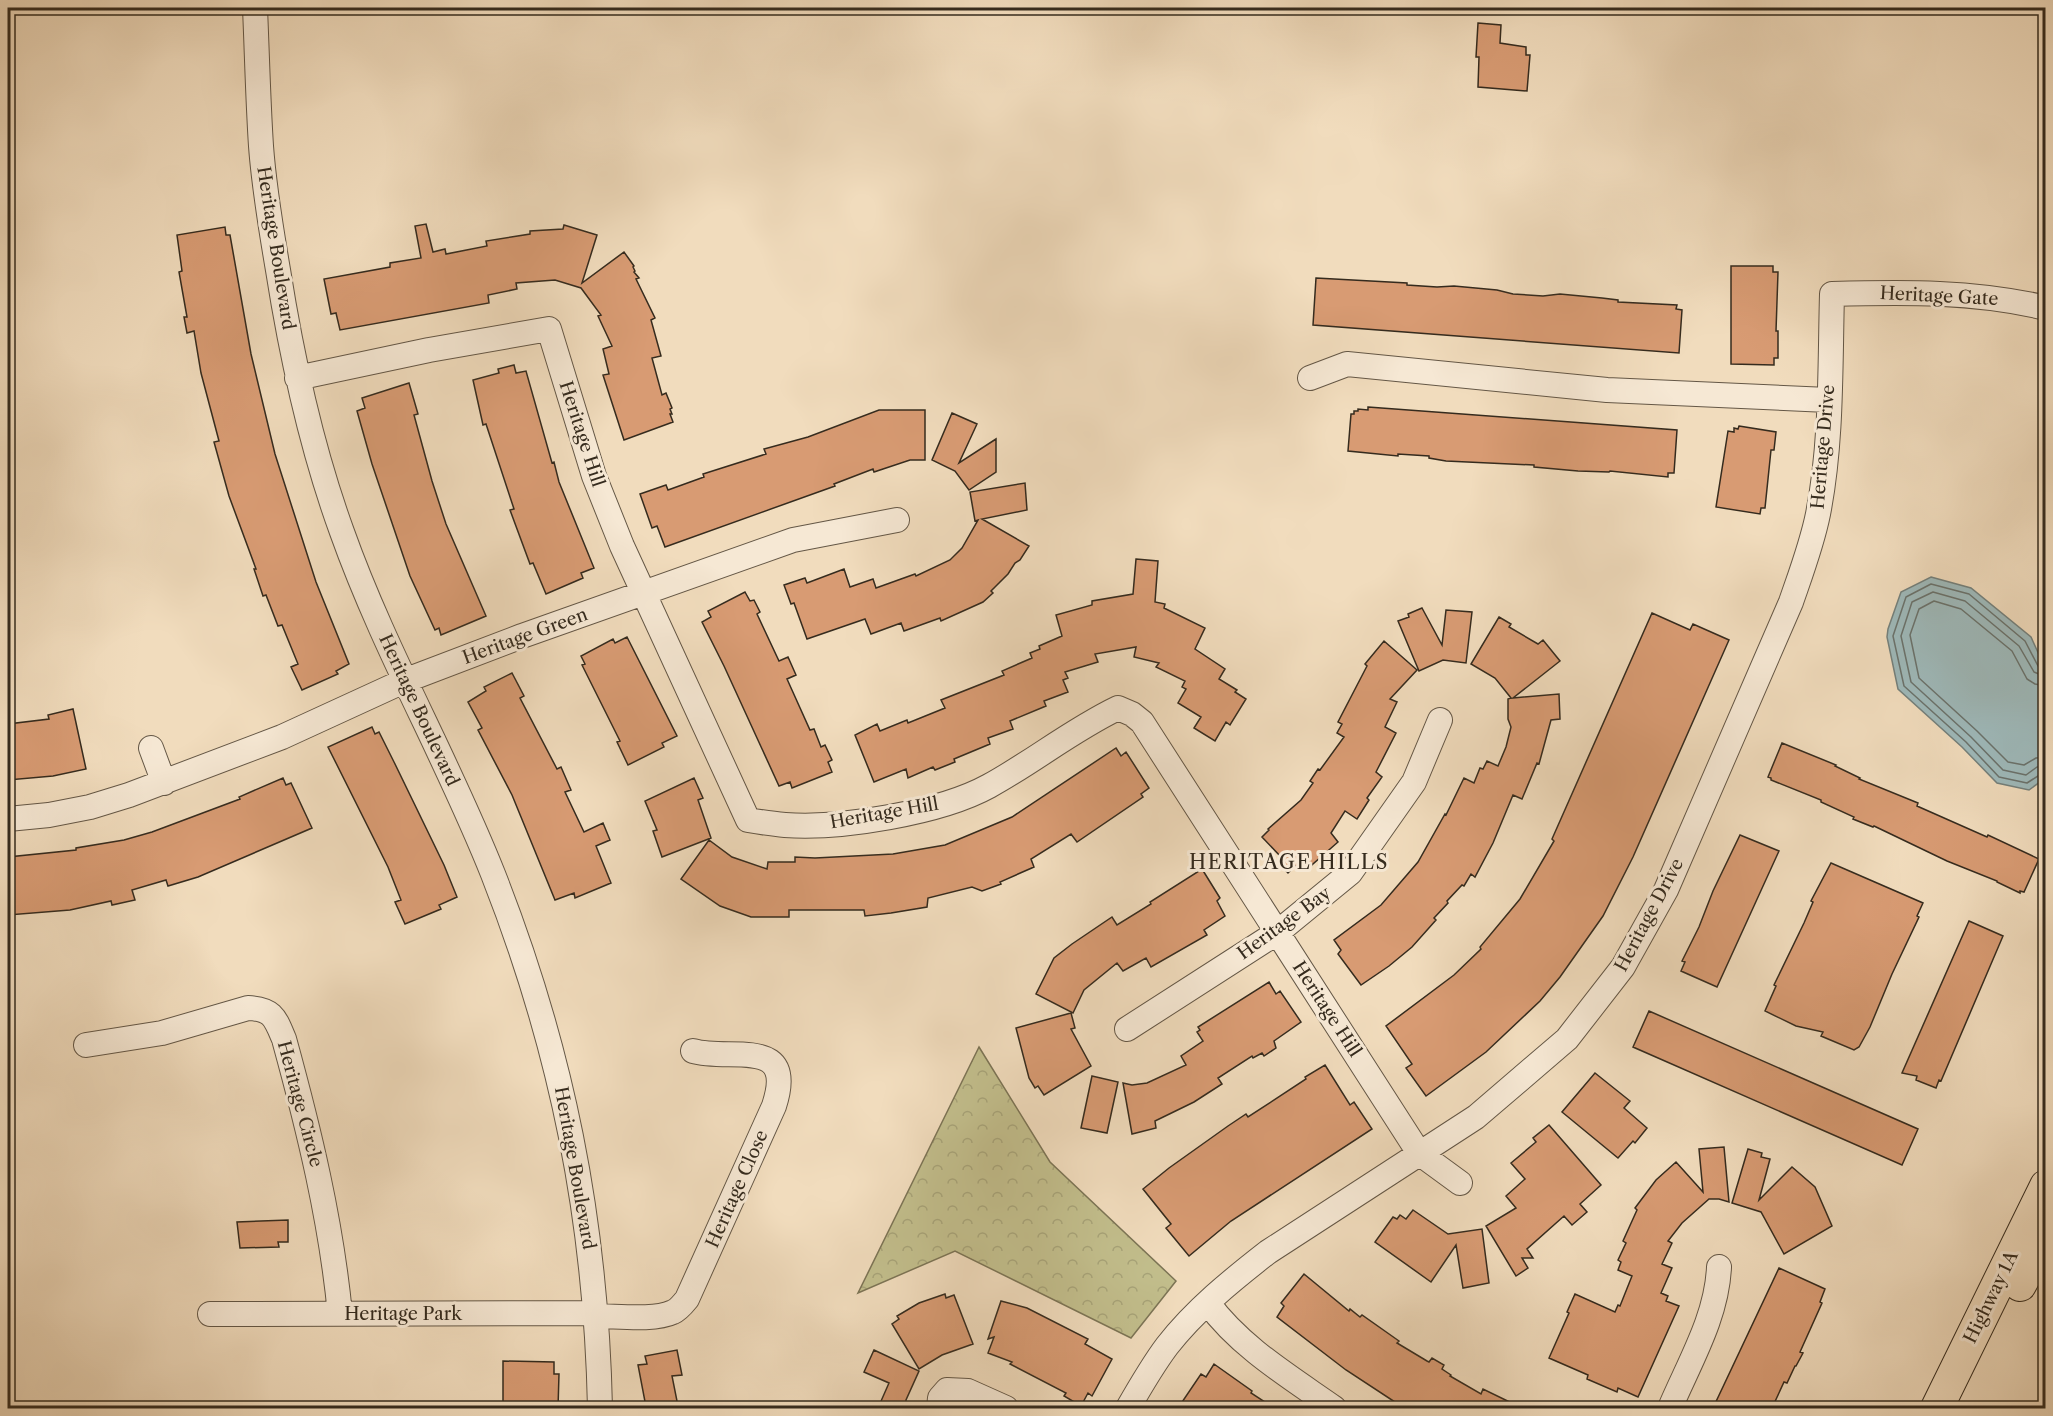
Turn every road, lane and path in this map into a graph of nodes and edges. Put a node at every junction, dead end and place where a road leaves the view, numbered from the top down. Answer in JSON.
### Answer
{"nodes":[{"id":1,"x":255,"y":8,"type":"edge"},
{"id":2,"x":1832,"y":294,"type":"joint"},
{"id":3,"x":2046,"y":308,"type":"edge"},
{"id":4,"x":297,"y":378,"type":"junction"},
{"id":5,"x":1310,"y":378,"type":"dead end"},
{"id":6,"x":1828,"y":400,"type":"junction"},
{"id":7,"x":897,"y":520,"type":"dead end"},
{"id":8,"x":642,"y":593,"type":"junction"},
{"id":9,"x":404,"y":681,"type":"junction"},
{"id":10,"x":1440,"y":720,"type":"dead end"},
{"id":11,"x":151,"y":748,"type":"dead end"},
{"id":12,"x":164,"y":783,"type":"junction"},
{"id":13,"x":8,"y":819,"type":"edge"},
{"id":14,"x":1278,"y":932,"type":"junction"},
{"id":15,"x":1127,"y":1029,"type":"dead end"},
{"id":16,"x":86,"y":1045,"type":"dead end"},
{"id":17,"x":693,"y":1051,"type":"dead end"},
{"id":18,"x":1419,"y":1154,"type":"junction"},
{"id":19,"x":1460,"y":1183,"type":"dead end"},
{"id":20,"x":2046,"y":1186,"type":"edge"},
{"id":21,"x":2046,"y":1237,"type":"edge"},
{"id":22,"x":1719,"y":1267,"type":"dead end"},
{"id":23,"x":1208,"y":1303,"type":"junction"},
{"id":24,"x":210,"y":1314,"type":"dead end"},
{"id":25,"x":340,"y":1314,"type":"junction"},
{"id":26,"x":596,"y":1315,"type":"junction"},
{"id":27,"x":600,"y":1408,"type":"edge"},
{"id":28,"x":939,"y":1408,"type":"edge"},
{"id":29,"x":1006,"y":1408,"type":"edge"},
{"id":30,"x":1128,"y":1408,"type":"edge"},
{"id":31,"x":1334,"y":1408,"type":"edge"},
{"id":32,"x":1670,"y":1408,"type":"edge"},
{"id":33,"x":1937,"y":1408,"type":"edge"},
{"id":34,"x":1956,"y":1408,"type":"edge"}],
"edges":[{"from":1,"to":4,"type":"street","name":"Heritage Boulevard"},
{"from":2,"to":3,"type":"street","name":"Heritage Gate"},
{"from":2,"to":6,"type":"street","name":"Heritage Drive"},
{"from":4,"to":8,"type":"street","name":"Heritage Hill"},
{"from":4,"to":9,"type":"street","name":"Heritage Boulevard"},
{"from":5,"to":6,"type":"street"},
{"from":6,"to":18,"type":"street","name":"Heritage Drive"},
{"from":7,"to":8,"type":"street","name":"Heritage Green"},
{"from":8,"to":9,"type":"street","name":"Heritage Green"},
{"from":8,"to":14,"type":"street","name":"Heritage Hill"},
{"from":9,"to":12,"type":"street","name":"Heritage Green"},
{"from":9,"to":26,"type":"street","name":"Heritage Boulevard"},
{"from":10,"to":14,"type":"street","name":"Heritage Bay"},
{"from":11,"to":12,"type":"street"},
{"from":12,"to":13,"type":"street","name":"Heritage Green"},
{"from":14,"to":15,"type":"street","name":"Heritage Bay"},
{"from":14,"to":18,"type":"street","name":"Heritage Hill"},
{"from":16,"to":25,"type":"street","name":"Heritage Circle"},
{"from":17,"to":26,"type":"street","name":"Heritage Close"},
{"from":18,"to":19,"type":"street","name":"Heritage Hill"},
{"from":18,"to":23,"type":"street","name":"Heritage Drive"},
{"from":20,"to":33,"type":"main road","name":"Highway 1A"},
{"from":21,"to":34,"type":"main road","name":"Highway 1A"},
{"from":22,"to":32,"type":"street"},
{"from":23,"to":30,"type":"street","name":"Heritage Drive"},
{"from":23,"to":31,"type":"street"},
{"from":24,"to":25,"type":"street","name":"Heritage Park"},
{"from":25,"to":26,"type":"street","name":"Heritage Park"},
{"from":26,"to":27,"type":"street","name":"Heritage Boulevard"},
{"from":28,"to":29,"type":"street"}]}
